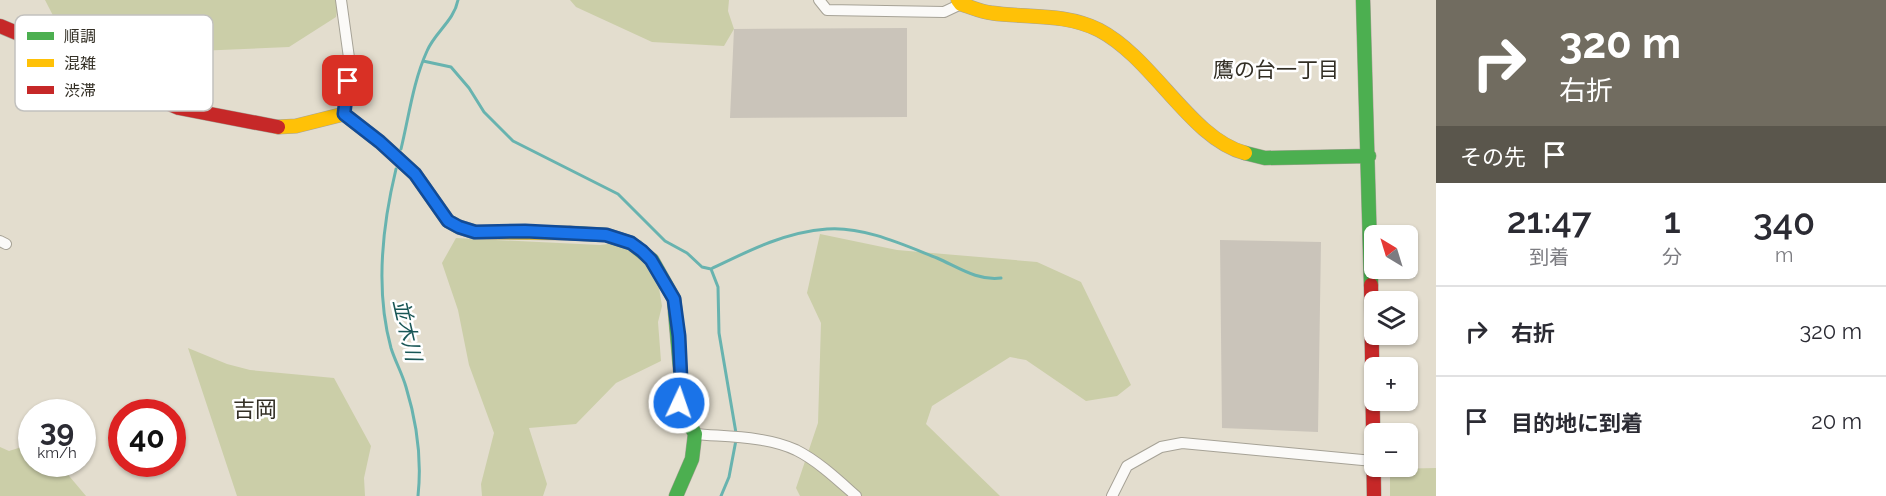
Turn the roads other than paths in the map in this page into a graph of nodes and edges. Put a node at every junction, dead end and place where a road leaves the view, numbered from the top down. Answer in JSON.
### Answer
{"nodes":[{"id":1,"x":341,"y":0,"type":"edge"},
{"id":2,"x":819,"y":0,"type":"edge"},
{"id":3,"x":1363,"y":0,"type":"edge"},
{"id":4,"x":960,"y":2,"type":"edge"},
{"id":5,"x":0,"y":26,"type":"edge"},
{"id":6,"x":15,"y":32,"type":"edge"},
{"id":7,"x":193,"y":111,"type":"edge"},
{"id":8,"x":344,"y":114,"type":"junction"},
{"id":9,"x":1369,"y":156,"type":"junction"},
{"id":10,"x":1373,"y":423,"type":"edge"},
{"id":11,"x":695,"y":434,"type":"junction"},
{"id":12,"x":1364,"y":460,"type":"edge"},
{"id":13,"x":1373,"y":477,"type":"edge"},
{"id":14,"x":676,"y":496,"type":"edge"},
{"id":15,"x":856,"y":496,"type":"edge"},
{"id":16,"x":1112,"y":496,"type":"edge"},
{"id":17,"x":1374,"y":496,"type":"edge"}],
"edges":[{"from":1,"to":8,"type":"street"},
{"from":2,"to":4,"type":"street"},
{"from":3,"to":9,"type":"street"},
{"from":4,"to":9,"type":"street"},
{"from":5,"to":6,"type":"street"},
{"from":7,"to":8,"type":"street"},
{"from":8,"to":11,"type":"street"},
{"from":9,"to":10,"type":"street"},
{"from":11,"to":14,"type":"street"},
{"from":11,"to":15,"type":"street"},
{"from":12,"to":16,"type":"street"},
{"from":13,"to":17,"type":"street"}]}
